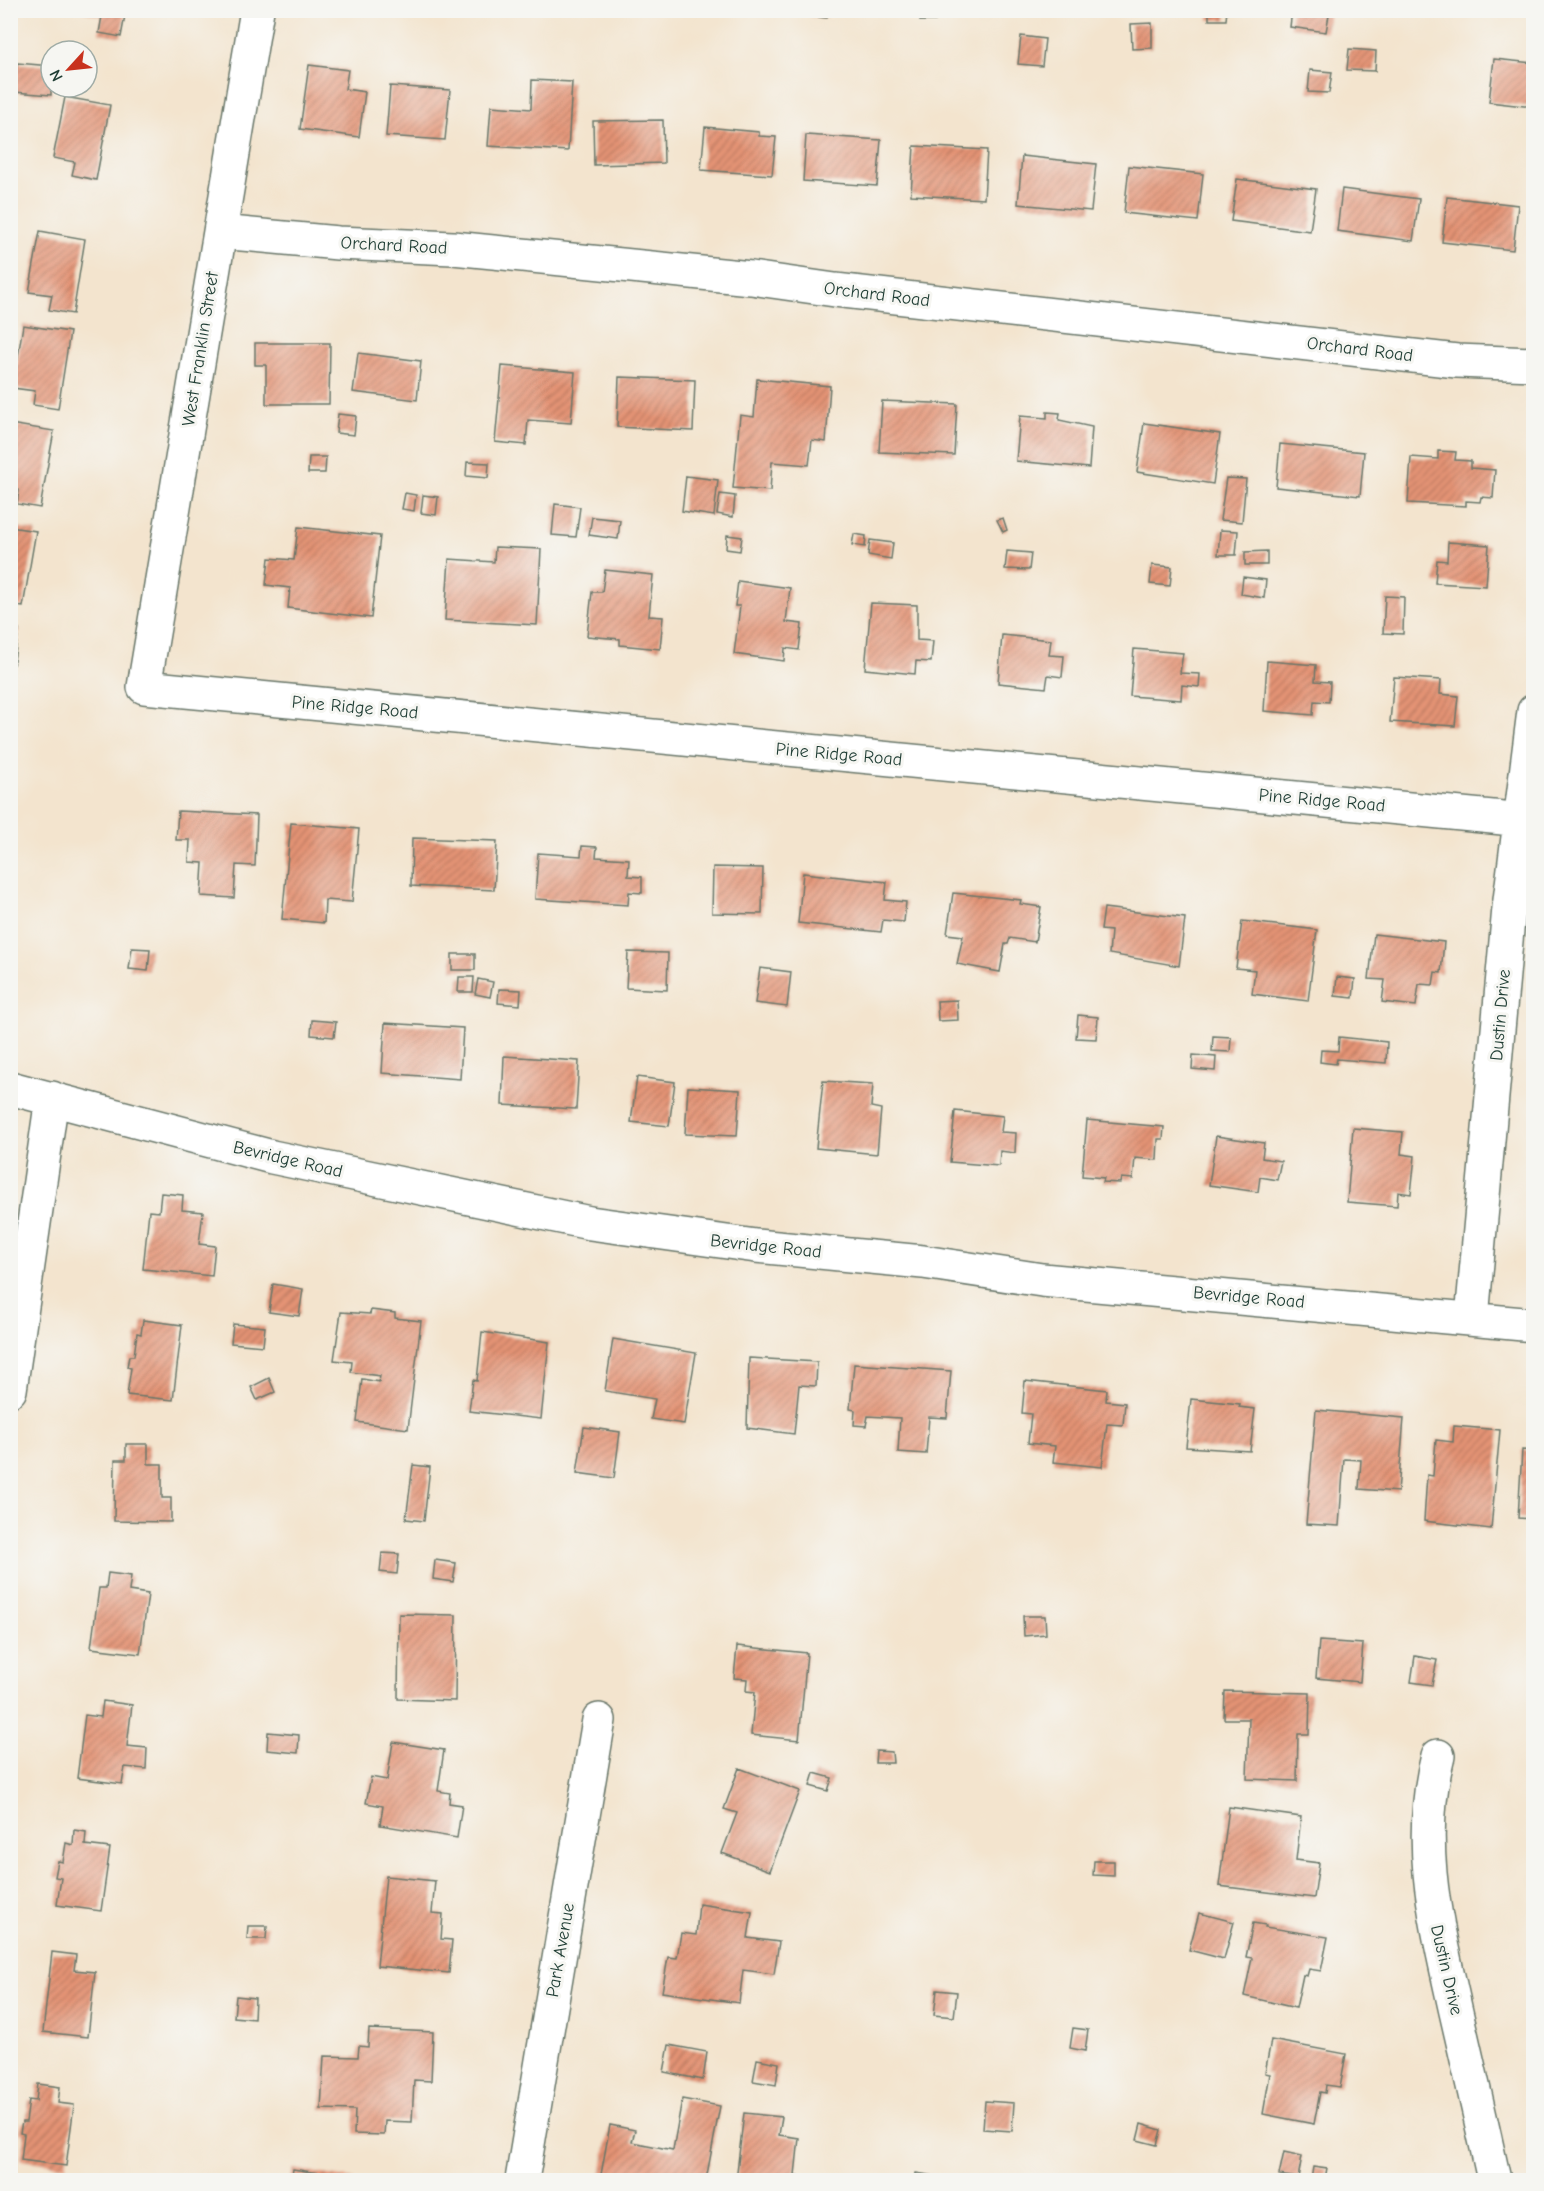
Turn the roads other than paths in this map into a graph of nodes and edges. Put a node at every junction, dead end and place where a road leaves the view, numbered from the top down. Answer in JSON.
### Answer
{"nodes":[{"id":1,"x":257,"y":10,"type":"edge"},
{"id":2,"x":220,"y":232,"type":"junction"},
{"id":3,"x":1533,"y":364,"type":"edge"},
{"id":4,"x":144,"y":687,"type":"joint"},
{"id":5,"x":1533,"y":711,"type":"edge"},
{"id":6,"x":1527,"y":820,"type":"edge"},
{"id":7,"x":10,"y":1088,"type":"edge"},
{"id":8,"x":52,"y":1098,"type":"junction"},
{"id":9,"x":1472,"y":1318,"type":"junction"},
{"id":10,"x":1533,"y":1324,"type":"edge"},
{"id":11,"x":10,"y":1390,"type":"edge"},
{"id":12,"x":599,"y":1720,"type":"dead end"},
{"id":13,"x":1438,"y":1756,"type":"dead end"},
{"id":14,"x":522,"y":2181,"type":"edge"},
{"id":15,"x":1494,"y":2181,"type":"edge"}],
"edges":[{"from":1,"to":2,"type":"street","name":"West Franklin Street"},
{"from":2,"to":3,"type":"street","name":"Orchard Road"},
{"from":2,"to":4,"type":"street","name":"West Franklin Street"},
{"from":4,"to":6,"type":"street","name":"Pine Ridge Road"},
{"from":5,"to":6,"type":"street","name":"Dustin Drive"},
{"from":6,"to":9,"type":"street","name":"Dustin Drive"},
{"from":7,"to":8,"type":"street","name":"Bevridge Road"},
{"from":8,"to":9,"type":"street","name":"Bevridge Road"},
{"from":8,"to":11,"type":"street"},
{"from":9,"to":10,"type":"street","name":"Bevridge Road"},
{"from":12,"to":14,"type":"street","name":"Park Avenue"},
{"from":13,"to":15,"type":"street","name":"Dustin Drive"}]}
